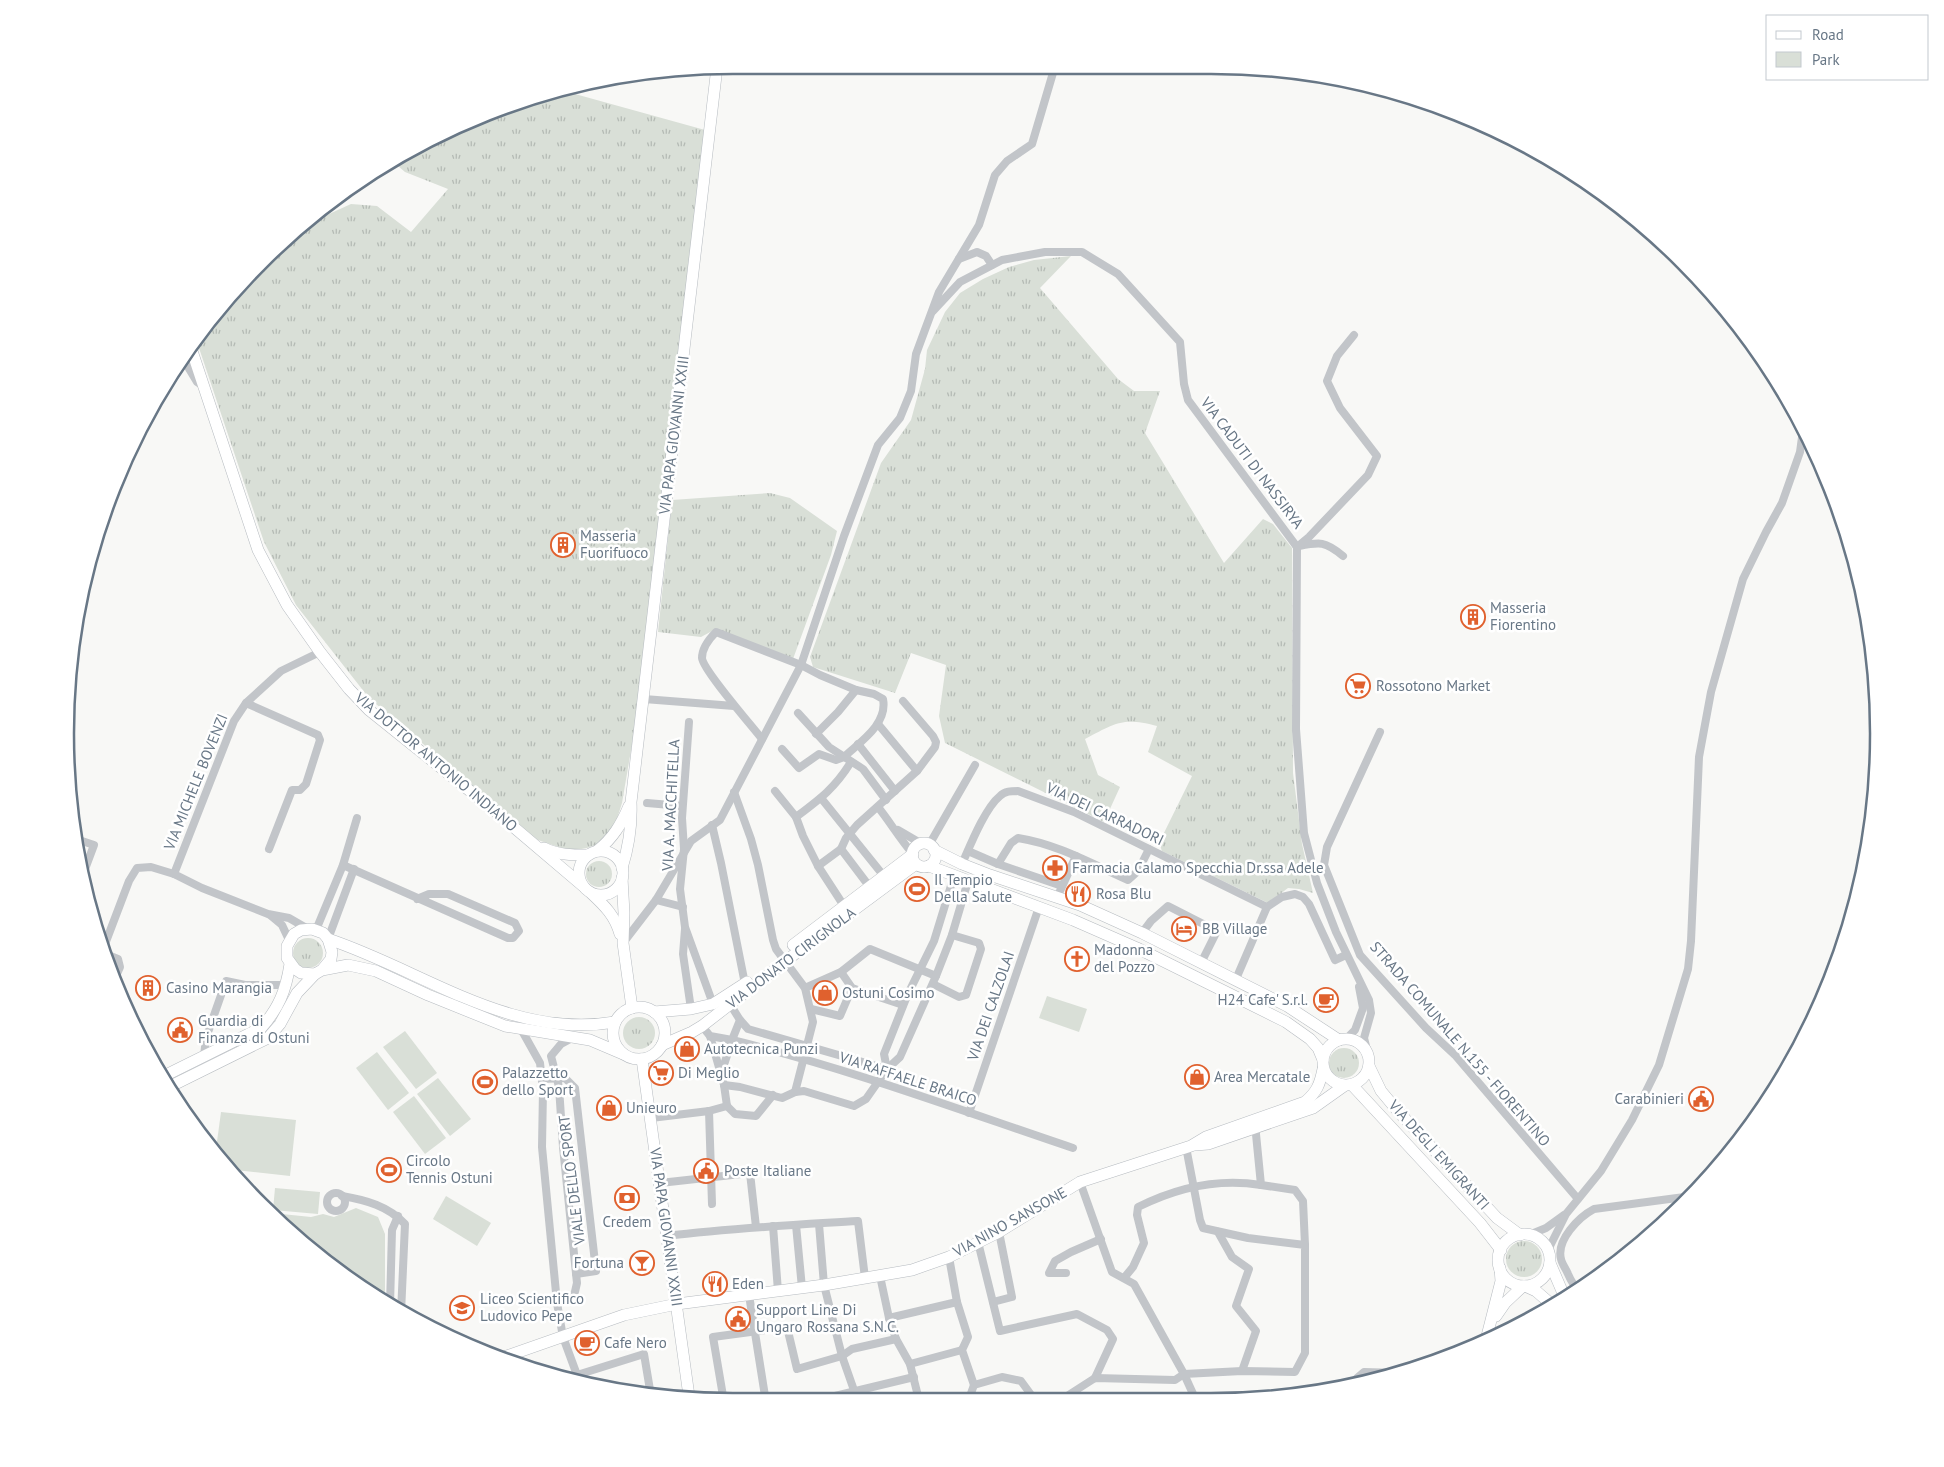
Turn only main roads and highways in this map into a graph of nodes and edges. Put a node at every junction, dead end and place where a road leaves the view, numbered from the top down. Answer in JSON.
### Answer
{"nodes":[{"id":1,"x":716,"y":74,"type":"edge"},
{"id":2,"x":193,"y":355,"type":"edge"},
{"id":3,"x":631,"y":802,"type":"junction"},
{"id":4,"x":535,"y":844,"type":"junction"},
{"id":5,"x":928,"y":846,"type":"junction"},
{"id":6,"x":592,"y":853,"type":"junction"},
{"id":7,"x":915,"y":859,"type":"junction"},
{"id":8,"x":928,"y":866,"type":"junction"},
{"id":9,"x":622,"y":873,"type":"junction"},
{"id":10,"x":587,"y":889,"type":"junction"},
{"id":11,"x":328,"y":939,"type":"junction"},
{"id":12,"x":623,"y":943,"type":"junction"},
{"id":13,"x":783,"y":958,"type":"junction"},
{"id":14,"x":290,"y":964,"type":"junction"},
{"id":15,"x":319,"y":972,"type":"junction"},
{"id":16,"x":632,"y":1008,"type":"junction"},
{"id":17,"x":654,"y":1012,"type":"junction"},
{"id":18,"x":615,"y":1022,"type":"junction"},
{"id":19,"x":1342,"y":1040,"type":"junction"},
{"id":20,"x":662,"y":1045,"type":"junction"},
{"id":21,"x":623,"y":1054,"type":"junction"},
{"id":22,"x":642,"y":1059,"type":"junction"},
{"id":23,"x":1369,"y":1062,"type":"junction"},
{"id":24,"x":1323,"y":1065,"type":"junction"},
{"id":25,"x":169,"y":1074,"type":"edge"},
{"id":26,"x":175,"y":1084,"type":"edge"},
{"id":27,"x":1348,"y":1085,"type":"junction"},
{"id":28,"x":1255,"y":1124,"type":"junction"},
{"id":29,"x":1524,"y":1235,"type":"junction"},
{"id":30,"x":1500,"y":1250,"type":"junction"},
{"id":31,"x":1550,"y":1263,"type":"junction"},
{"id":32,"x":1500,"y":1268,"type":"junction"},
{"id":33,"x":1524,"y":1286,"type":"junction"},
{"id":34,"x":1562,"y":1291,"type":"edge"},
{"id":35,"x":1547,"y":1301,"type":"edge"},
{"id":36,"x":677,"y":1304,"type":"junction"},
{"id":37,"x":1492,"y":1321,"type":"junction"},
{"id":38,"x":1489,"y":1331,"type":"edge"},
{"id":39,"x":512,"y":1354,"type":"edge"},
{"id":40,"x":689,"y":1392,"type":"edge"}],
"edges":[{"from":1,"to":3,"type":"main road","name":"VIA PAPA GIOVANNI XXIII"},
{"from":2,"to":4,"type":"main road","name":"VIA DOTTOR ANTONIO INDIANO"},
{"from":3,"to":6,"type":"main road","name":"VIA PAPA GIOVANNI XXIII"},
{"from":3,"to":9,"type":"main road","name":"VIA PAPA GIOVANNI XXIII"},
{"from":4,"to":6,"type":"main road","name":"VIA DOTTOR ANTONIO INDIANO"},
{"from":4,"to":10,"type":"main road","name":"VIA DOTTOR ANTONIO INDIANO"},
{"from":5,"to":7,"type":"main road"},
{"from":5,"to":8,"type":"main road"},
{"from":5,"to":19,"type":"main road","name":"VIA DEGLI EMIGRANTI"},
{"from":6,"to":9,"type":"main road"},
{"from":6,"to":10,"type":"main road"},
{"from":7,"to":8,"type":"main road","name":"VIA DEGLI EMIGRANTI"},
{"from":7,"to":13,"type":"main road","name":"VIA DONATO CIRIGNOLA"},
{"from":7,"to":13,"type":"main road","name":"VIA DONATO CIRIGNOLA"},
{"from":8,"to":24,"type":"main road","name":"VIA DEGLI EMIGRANTI"},
{"from":9,"to":10,"type":"main road"},
{"from":9,"to":12,"type":"main road","name":"VIA PAPA GIOVANNI XXIII"},
{"from":10,"to":12,"type":"main road","name":"VIA PAPA GIOVANNI XXIII"},
{"from":11,"to":14,"type":"main road"},
{"from":11,"to":15,"type":"main road"},
{"from":11,"to":18,"type":"main road"},
{"from":12,"to":16,"type":"main road","name":"VIA PAPA GIOVANNI XXIII"},
{"from":13,"to":17,"type":"main road","name":"VIA DONATO CIRIGNOLA"},
{"from":13,"to":20,"type":"main road","name":"VIA DONATO CIRIGNOLA"},
{"from":14,"to":15,"type":"main road"},
{"from":14,"to":25,"type":"main road"},
{"from":15,"to":21,"type":"main road"},
{"from":15,"to":26,"type":"main road"},
{"from":16,"to":17,"type":"main road"},
{"from":16,"to":18,"type":"main road"},
{"from":17,"to":20,"type":"main road"},
{"from":18,"to":21,"type":"main road"},
{"from":19,"to":23,"type":"main road","name":"VIA DEGLI EMIGRANTI"},
{"from":19,"to":24,"type":"main road"},
{"from":20,"to":22,"type":"main road"},
{"from":21,"to":22,"type":"main road"},
{"from":22,"to":36,"type":"main road","name":"VIA PAPA GIOVANNI XXIII"},
{"from":23,"to":27,"type":"main road"},
{"from":23,"to":29,"type":"main road","name":"VIA DEGLI EMIGRANTI"},
{"from":24,"to":27,"type":"main road","name":"VIA DEGLI EMIGRANTI"},
{"from":24,"to":28,"type":"main road","name":"VIA NINO SANSONE"},
{"from":27,"to":28,"type":"main road","name":"VIA NINO SANSONE"},
{"from":27,"to":30,"type":"main road","name":"VIA DEGLI EMIGRANTI"},
{"from":28,"to":36,"type":"main road","name":"VIA NINO SANSONE"},
{"from":29,"to":30,"type":"main road"},
{"from":29,"to":31,"type":"main road"},
{"from":30,"to":32,"type":"main road"},
{"from":31,"to":33,"type":"main road"},
{"from":31,"to":34,"type":"main road"},
{"from":32,"to":33,"type":"main road"},
{"from":32,"to":37,"type":"main road"},
{"from":33,"to":35,"type":"main road"},
{"from":33,"to":37,"type":"main road"},
{"from":36,"to":39,"type":"main road","name":"VIA NINO SANSONE"},
{"from":36,"to":40,"type":"main road","name":"VIA PAPA GIOVANNI XXIII"},
{"from":37,"to":38,"type":"main road"}]}
